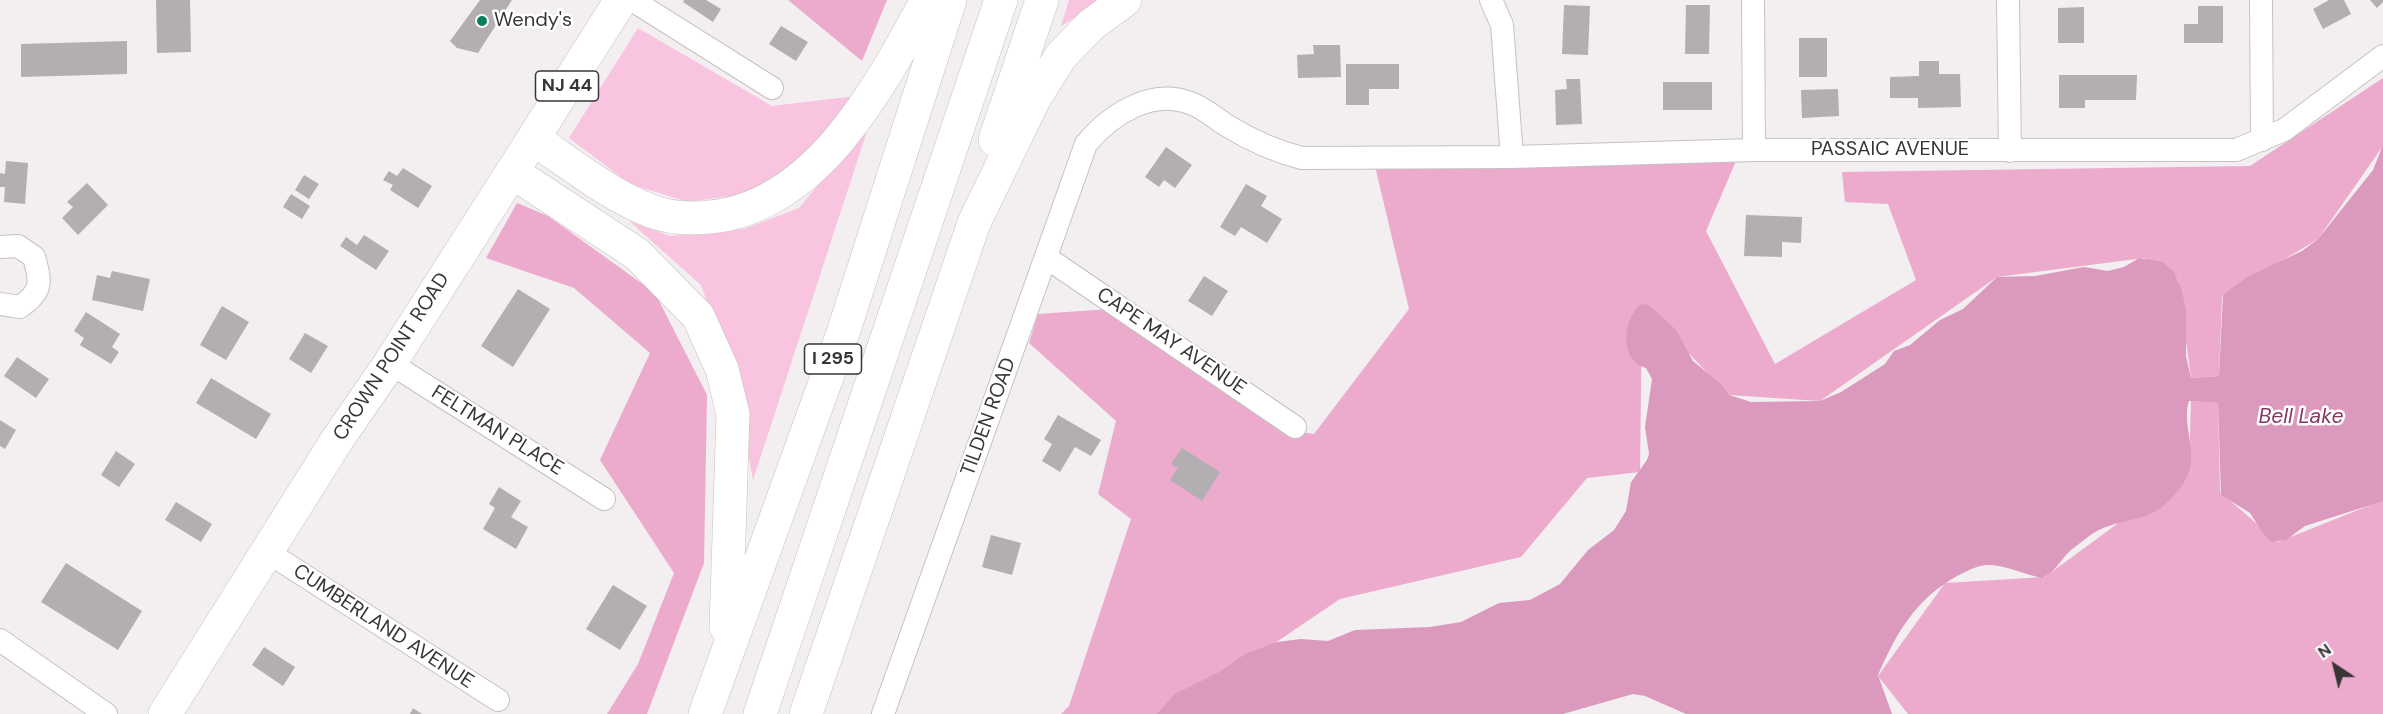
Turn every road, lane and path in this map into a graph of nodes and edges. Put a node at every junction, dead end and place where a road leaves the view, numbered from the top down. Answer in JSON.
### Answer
{"nodes":[{"id":1,"x":621,"y":0,"type":"edge"},
{"id":2,"x":632,"y":0,"type":"edge"},
{"id":3,"x":927,"y":0,"type":"edge"},
{"id":4,"x":950,"y":0,"type":"edge"},
{"id":5,"x":1001,"y":0,"type":"edge"},
{"id":6,"x":1042,"y":0,"type":"edge"},
{"id":7,"x":1125,"y":0,"type":"edge"},
{"id":8,"x":1491,"y":0,"type":"edge"},
{"id":9,"x":1753,"y":0,"type":"edge"},
{"id":10,"x":2008,"y":0,"type":"edge"},
{"id":11,"x":2261,"y":0,"type":"edge"},
{"id":12,"x":2383,"y":56,"type":"edge"},
{"id":13,"x":772,"y":88,"type":"dead end"},
{"id":14,"x":534,"y":139,"type":"junction"},
{"id":15,"x":2262,"y":140,"type":"junction"},
{"id":16,"x":1754,"y":150,"type":"junction"},
{"id":17,"x":2010,"y":151,"type":"junction"},
{"id":18,"x":1376,"y":157,"type":"joint"},
{"id":19,"x":1512,"y":158,"type":"junction"},
{"id":20,"x":512,"y":172,"type":"junction"},
{"id":21,"x":974,"y":223,"type":"junction"},
{"id":22,"x":0,"y":247,"type":"edge"},
{"id":23,"x":1047,"y":258,"type":"junction"},
{"id":24,"x":0,"y":304,"type":"edge"},
{"id":25,"x":390,"y":363,"type":"junction"},
{"id":26,"x":1295,"y":426,"type":"dead end"},
{"id":27,"x":604,"y":499,"type":"dead end"},
{"id":28,"x":268,"y":553,"type":"junction"},
{"id":29,"x":0,"y":640,"type":"edge"},
{"id":30,"x":725,"y":656,"type":"junction"},
{"id":31,"x":498,"y":700,"type":"dead end"},
{"id":32,"x":106,"y":714,"type":"edge"},
{"id":33,"x":165,"y":714,"type":"edge"},
{"id":34,"x":705,"y":714,"type":"edge"},
{"id":35,"x":760,"y":714,"type":"edge"},
{"id":36,"x":806,"y":714,"type":"edge"},
{"id":37,"x":883,"y":714,"type":"edge"}],
"edges":[{"from":1,"to":14,"type":"main road","name":"CROWN POINT ROAD","number":"NJ 44"},
{"from":2,"to":13,"type":"street"},
{"from":3,"to":14,"type":"main road"},
{"from":4,"to":30,"type":"main road","number":"I 295"},
{"from":5,"to":35,"type":"main road","number":"I 295"},
{"from":6,"to":21,"type":"main road"},
{"from":7,"to":21,"type":"main road"},
{"from":8,"to":19,"type":"street"},
{"from":9,"to":16,"type":"street"},
{"from":10,"to":17,"type":"street"},
{"from":11,"to":15,"type":"street"},
{"from":12,"to":15,"type":"street","name":"PASSAIC AVENUE"},
{"from":14,"to":20,"type":"main road","name":"CROWN POINT ROAD","number":"NJ 44"},
{"from":15,"to":17,"type":"street","name":"PASSAIC AVENUE"},
{"from":16,"to":17,"type":"street","name":"PASSAIC AVENUE"},
{"from":16,"to":19,"type":"street","name":"PASSAIC AVENUE"},
{"from":18,"to":19,"type":"street","name":"PASSAIC AVENUE"},
{"from":18,"to":23,"type":"street","name":"TILDEN ROAD"},
{"from":20,"to":25,"type":"main road","name":"CROWN POINT ROAD","number":"NJ 44"},
{"from":20,"to":30,"type":"main road"},
{"from":21,"to":36,"type":"main road"},
{"from":22,"to":24,"type":"street"},
{"from":23,"to":26,"type":"street","name":"CAPE MAY AVENUE"},
{"from":23,"to":37,"type":"street","name":"TILDEN ROAD"},
{"from":25,"to":27,"type":"street","name":"FELTMAN PLACE"},
{"from":25,"to":28,"type":"main road","name":"CROWN POINT ROAD","number":"NJ 44"},
{"from":28,"to":31,"type":"street","name":"CUMBERLAND AVENUE"},
{"from":28,"to":33,"type":"main road","name":"CROWN POINT ROAD","number":"NJ 44"},
{"from":29,"to":32,"type":"street"},
{"from":30,"to":34,"type":"main road","number":"I 295"}]}
